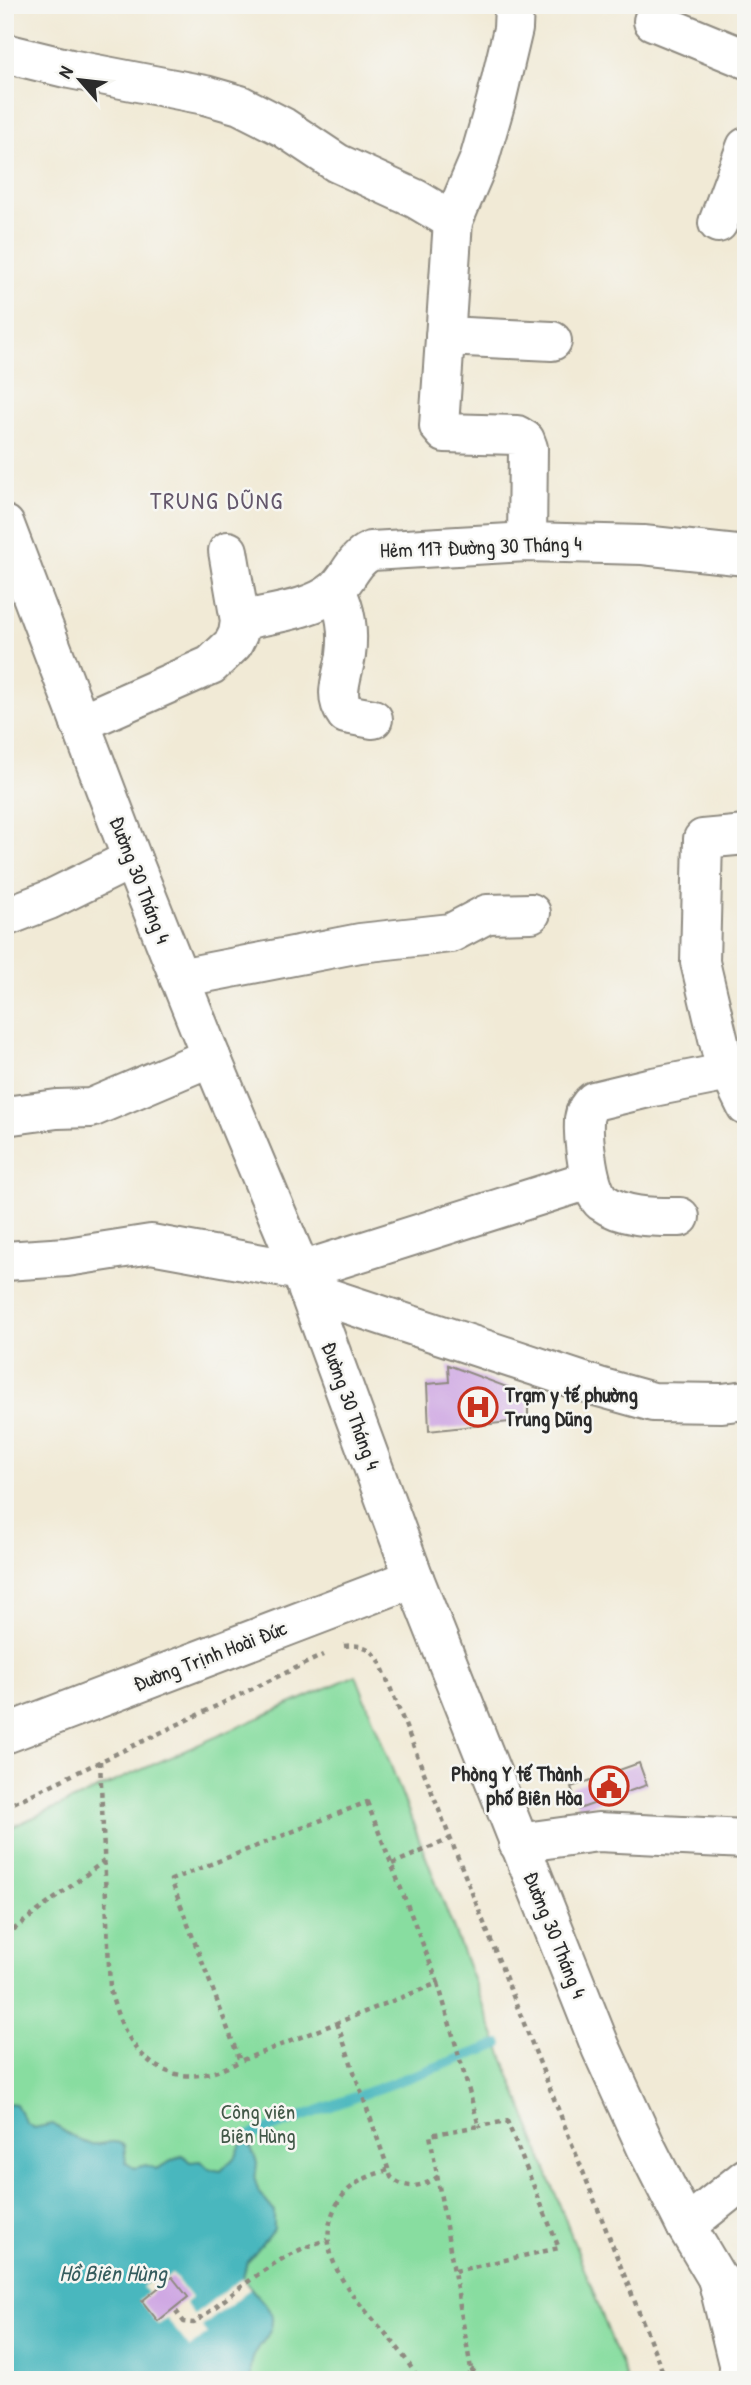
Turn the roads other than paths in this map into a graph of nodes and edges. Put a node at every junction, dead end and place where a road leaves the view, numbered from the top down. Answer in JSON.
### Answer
{"nodes":[{"id":1,"x":514,"y":5,"type":"edge"},
{"id":2,"x":653,"y":21,"type":"dead end"},
{"id":3,"x":5,"y":53,"type":"edge"},
{"id":4,"x":746,"y":58,"type":"edge"},
{"id":5,"x":746,"y":147,"type":"edge"},
{"id":6,"x":453,"y":220,"type":"junction"},
{"id":7,"x":718,"y":223,"type":"dead end"},
{"id":8,"x":445,"y":336,"type":"junction"},
{"id":9,"x":552,"y":341,"type":"dead end"},
{"id":10,"x":5,"y":525,"type":"edge"},
{"id":11,"x":527,"y":542,"type":"junction"},
{"id":12,"x":228,"y":551,"type":"dead end"},
{"id":13,"x":746,"y":556,"type":"edge"},
{"id":14,"x":336,"y":590,"type":"junction"},
{"id":15,"x":240,"y":621,"type":"junction"},
{"id":16,"x":373,"y":719,"type":"dead end"},
{"id":17,"x":80,"y":723,"type":"junction"},
{"id":18,"x":746,"y":835,"type":"edge"},
{"id":19,"x":132,"y":859,"type":"junction"},
{"id":20,"x":531,"y":913,"type":"dead end"},
{"id":21,"x":5,"y":916,"type":"edge"},
{"id":22,"x":179,"y":978,"type":"junction"},
{"id":23,"x":211,"y":1057,"type":"junction"},
{"id":24,"x":729,"y":1072,"type":"junction"},
{"id":25,"x":746,"y":1106,"type":"edge"},
{"id":26,"x":5,"y":1116,"type":"edge"},
{"id":27,"x":589,"y":1180,"type":"junction"},
{"id":28,"x":680,"y":1217,"type":"dead end"},
{"id":29,"x":5,"y":1261,"type":"edge"},
{"id":30,"x":304,"y":1281,"type":"junction"},
{"id":31,"x":746,"y":1400,"type":"edge"},
{"id":32,"x":414,"y":1578,"type":"junction"},
{"id":33,"x":5,"y":1734,"type":"edge"},
{"id":34,"x":746,"y":1839,"type":"edge"},
{"id":35,"x":518,"y":1843,"type":"junction"},
{"id":36,"x":746,"y":2178,"type":"edge"},
{"id":37,"x":686,"y":2226,"type":"junction"},
{"id":38,"x":717,"y":2278,"type":"junction"},
{"id":39,"x":746,"y":2305,"type":"edge"},
{"id":40,"x":742,"y":2380,"type":"edge"}],
"edges":[{"from":1,"to":6,"type":"main road"},
{"from":2,"to":4,"type":"main road"},
{"from":3,"to":6,"type":"main road"},
{"from":5,"to":7,"type":"main road"},
{"from":6,"to":8,"type":"main road"},
{"from":8,"to":9,"type":"main road"},
{"from":8,"to":11,"type":"main road"},
{"from":10,"to":17,"type":"main road","name":"Đường 30 Tháng 4"},
{"from":11,"to":13,"type":"main road","name":"Hẻm 117 Đường 30 Tháng 4"},
{"from":11,"to":14,"type":"main road","name":"Hẻm 117 Đường 30 Tháng 4"},
{"from":12,"to":15,"type":"main road"},
{"from":14,"to":15,"type":"main road","name":"Hẻm 117 Đường 30 Tháng 4"},
{"from":14,"to":16,"type":"main road"},
{"from":15,"to":17,"type":"main road"},
{"from":17,"to":19,"type":"main road","name":"Đường 30 Tháng 4"},
{"from":18,"to":24,"type":"main road"},
{"from":19,"to":21,"type":"main road"},
{"from":19,"to":22,"type":"main road","name":"Đường 30 Tháng 4"},
{"from":20,"to":22,"type":"main road"},
{"from":22,"to":23,"type":"main road","name":"Đường 30 Tháng 4"},
{"from":23,"to":26,"type":"main road"},
{"from":23,"to":30,"type":"main road","name":"Đường 30 Tháng 4"},
{"from":24,"to":25,"type":"main road"},
{"from":24,"to":27,"type":"main road"},
{"from":27,"to":28,"type":"main road"},
{"from":27,"to":30,"type":"main road"},
{"from":29,"to":30,"type":"main road"},
{"from":30,"to":31,"type":"main road"},
{"from":30,"to":32,"type":"main road","name":"Đường 30 Tháng 4"},
{"from":32,"to":33,"type":"main road","name":"Đường Trịnh Hoài Đức"},
{"from":32,"to":35,"type":"main road","name":"Đường 30 Tháng 4"},
{"from":34,"to":35,"type":"main road"},
{"from":35,"to":37,"type":"main road","name":"Đường 30 Tháng 4"},
{"from":36,"to":37,"type":"main road"},
{"from":37,"to":38,"type":"main road","name":"Đường 30 Tháng 4"},
{"from":38,"to":39,"type":"main road","name":"Đường 30 Tháng 4"},
{"from":38,"to":40,"type":"main road","name":"Đường 30 Tháng 4"}]}
